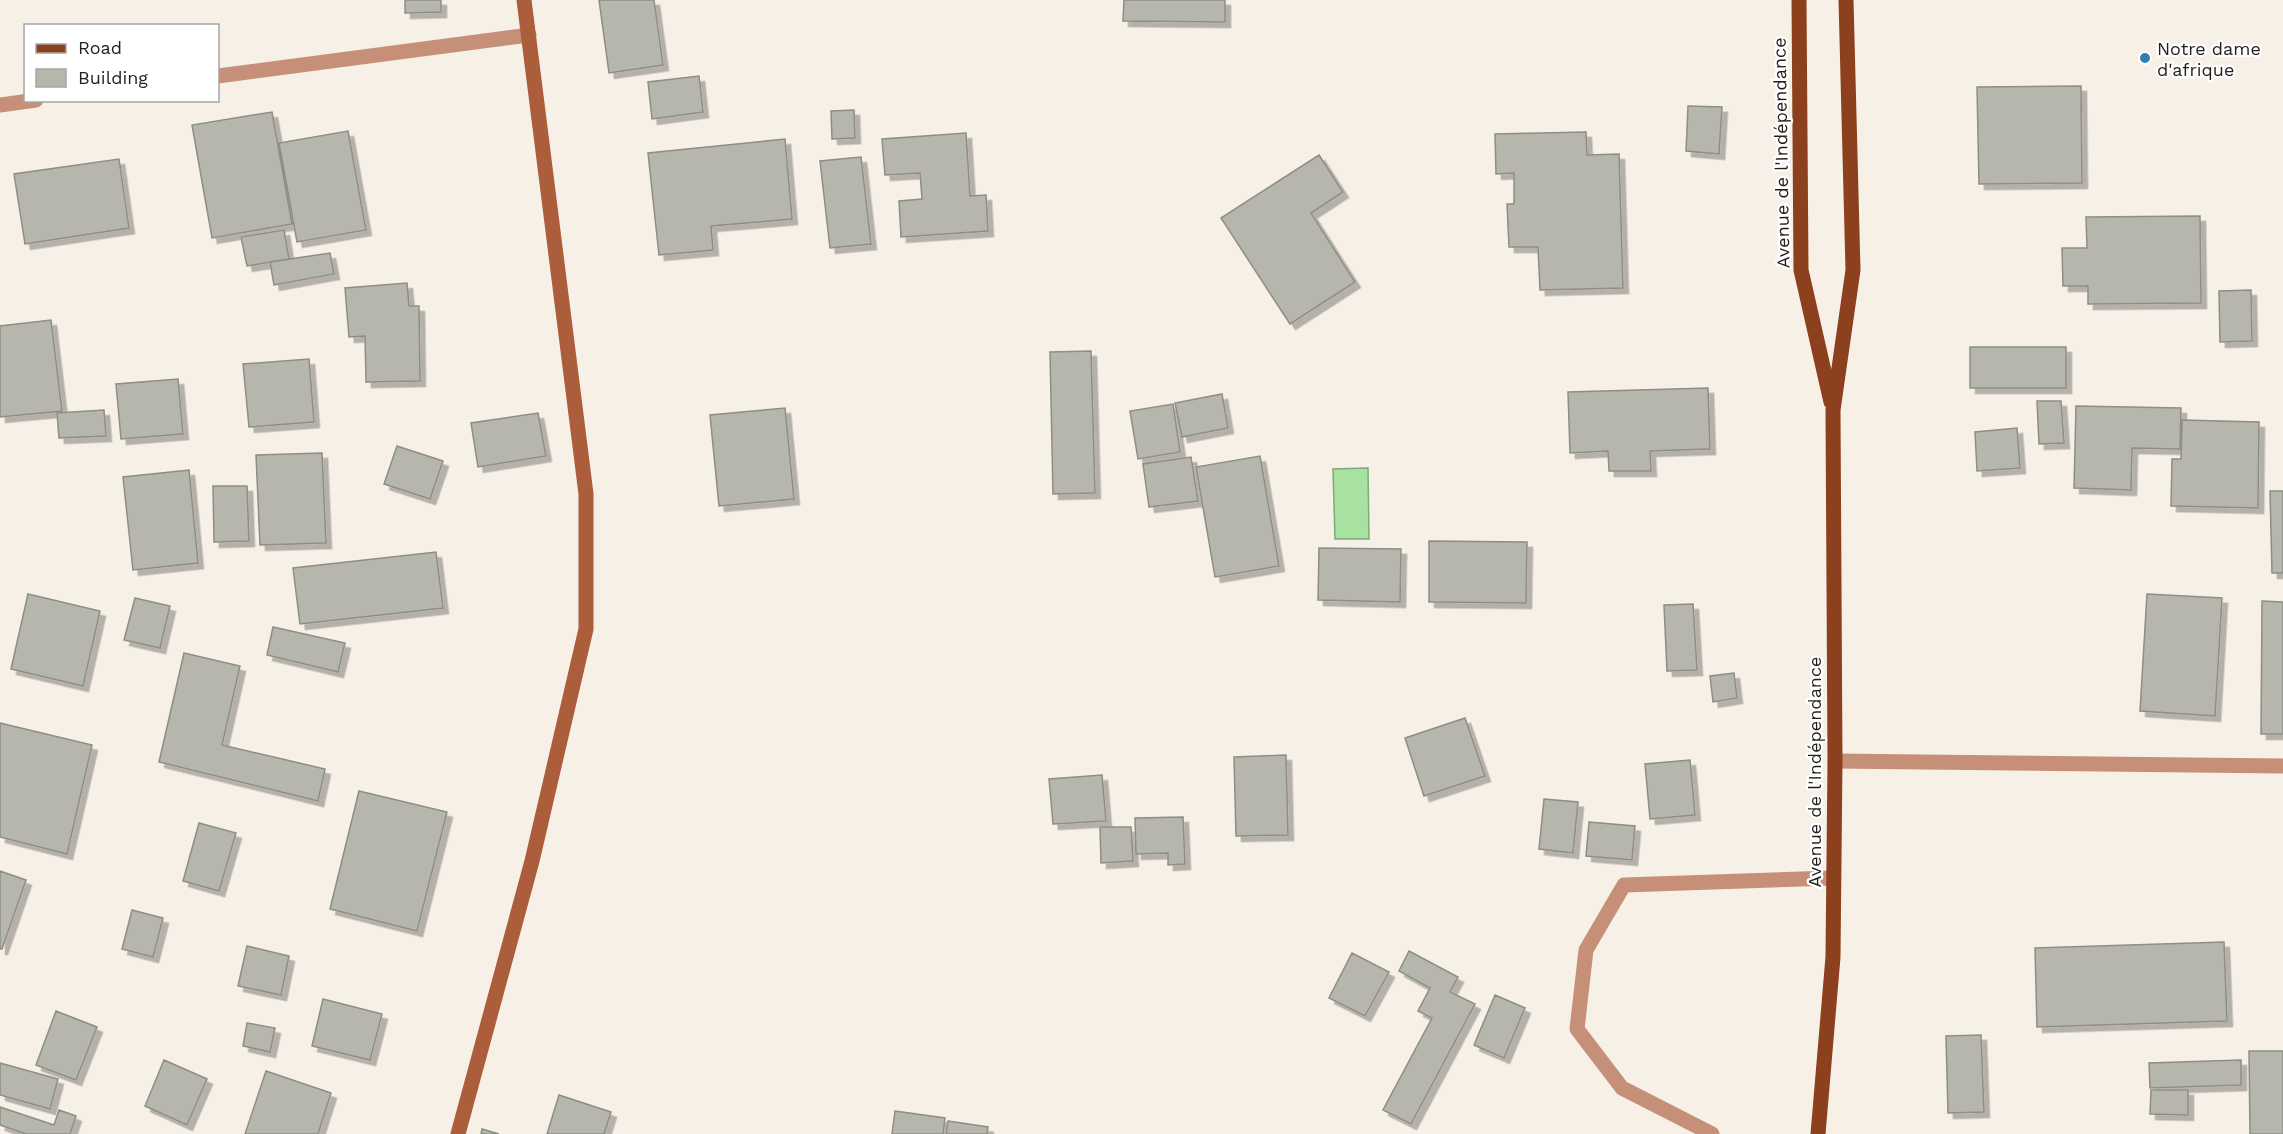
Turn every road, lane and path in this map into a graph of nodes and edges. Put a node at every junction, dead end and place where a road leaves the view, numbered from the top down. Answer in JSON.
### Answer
{"nodes":[{"id":1,"x":524,"y":0,"type":"edge"},
{"id":2,"x":1799,"y":0,"type":"edge"},
{"id":3,"x":1846,"y":0,"type":"edge"},
{"id":4,"x":529,"y":35,"type":"junction"},
{"id":5,"x":219,"y":76,"type":"edge"},
{"id":6,"x":24,"y":102,"type":"edge"},
{"id":7,"x":0,"y":105,"type":"edge"},
{"id":8,"x":1833,"y":410,"type":"junction"},
{"id":9,"x":1835,"y":761,"type":"junction"},
{"id":10,"x":2283,"y":766,"type":"edge"},
{"id":11,"x":1833,"y":878,"type":"junction"},
{"id":12,"x":458,"y":1134,"type":"edge"},
{"id":13,"x":1712,"y":1134,"type":"edge"},
{"id":14,"x":1818,"y":1134,"type":"edge"}],
"edges":[{"from":1,"to":4,"type":"street"},
{"from":2,"to":8,"type":"main road","name":"Avenue de l'Indépendance"},
{"from":3,"to":8,"type":"main road","name":"Avenue de l'Indépendance"},
{"from":4,"to":5,"type":"street"},
{"from":4,"to":12,"type":"street"},
{"from":6,"to":7,"type":"street"},
{"from":8,"to":9,"type":"main road","name":"Avenue de l'Indépendance"},
{"from":9,"to":10,"type":"street"},
{"from":9,"to":11,"type":"main road","name":"Avenue de l'Indépendance"},
{"from":11,"to":13,"type":"street"},
{"from":11,"to":14,"type":"main road","name":"Avenue de l'Indépendance"}]}
